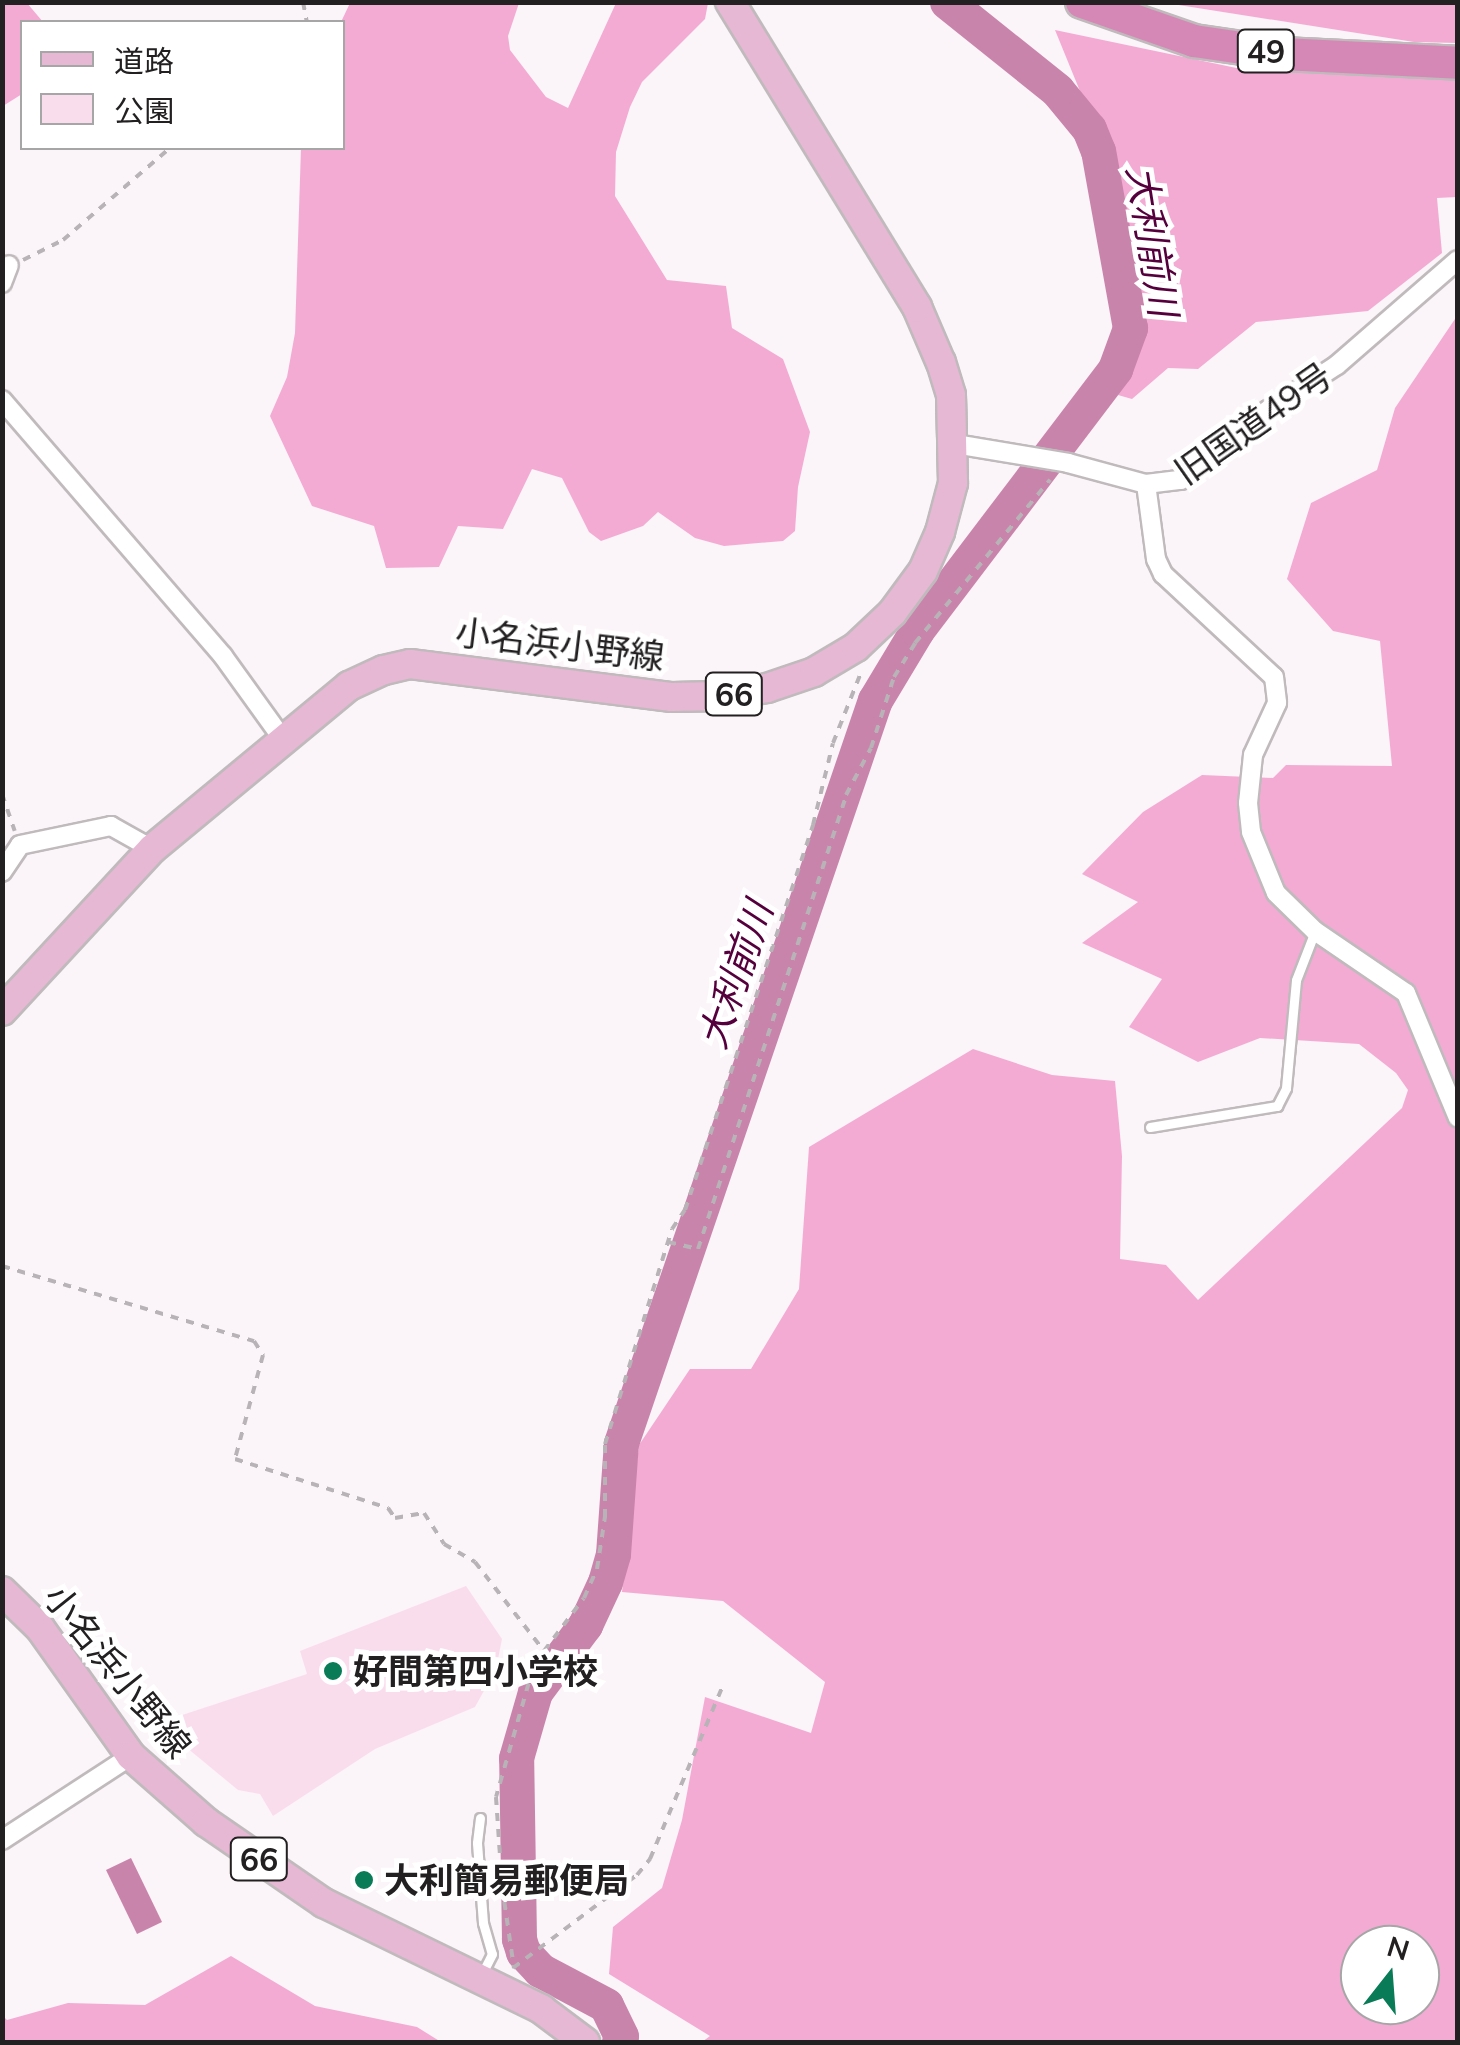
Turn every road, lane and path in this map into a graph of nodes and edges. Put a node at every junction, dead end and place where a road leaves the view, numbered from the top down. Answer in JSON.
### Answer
{"nodes":[{"id":1,"x":730,"y":2,"type":"edge"},
{"id":2,"x":1082,"y":2,"type":"edge"},
{"id":3,"x":1458,"y":63,"type":"edge"},
{"id":4,"x":168,"y":150,"type":"edge"},
{"id":5,"x":1458,"y":260,"type":"edge"},
{"id":6,"x":6,"y":274,"type":"edge"},
{"id":7,"x":2,"y":400,"type":"edge"},
{"id":8,"x":955,"y":444,"type":"junction"},
{"id":9,"x":1064,"y":462,"type":"junction"},
{"id":10,"x":1146,"y":484,"type":"junction"},
{"id":11,"x":856,"y":647,"type":"junction"},
{"id":12,"x":282,"y":738,"type":"junction"},
{"id":13,"x":2,"y":794,"type":"edge"},
{"id":14,"x":20,"y":845,"type":"junction"},
{"id":15,"x":152,"y":849,"type":"junction"},
{"id":16,"x":2,"y":872,"type":"edge"},
{"id":17,"x":1315,"y":931,"type":"junction"},
{"id":18,"x":2,"y":1011,"type":"edge"},
{"id":19,"x":1458,"y":1118,"type":"edge"},
{"id":20,"x":1150,"y":1127,"type":"dead end"},
{"id":21,"x":671,"y":1243,"type":"junction"},
{"id":22,"x":2,"y":1266,"type":"edge"},
{"id":23,"x":2,"y":1591,"type":"edge"},
{"id":24,"x":544,"y":1651,"type":"junction"},
{"id":25,"x":722,"y":1688,"type":"dead end"},
{"id":26,"x":132,"y":1756,"type":"junction"},
{"id":27,"x":480,"y":1818,"type":"dead end"},
{"id":28,"x":2,"y":1840,"type":"edge"},
{"id":29,"x":479,"y":1978,"type":"junction"},
{"id":30,"x":585,"y":2042,"type":"edge"}],
"edges":[{"from":1,"to":8,"type":"main road","name":"小名浜小野線","number":"66"},
{"from":2,"to":3,"type":"highway","number":"49"},
{"from":4,"to":6,"type":"path"},
{"from":5,"to":10,"type":"street","name":"旧国道49号"},
{"from":7,"to":12,"type":"street"},
{"from":8,"to":9,"type":"street","name":"旧国道49号"},
{"from":8,"to":11,"type":"main road","name":"小名浜小野線","number":"66"},
{"from":9,"to":10,"type":"street","name":"旧国道49号"},
{"from":9,"to":21,"type":"path"},
{"from":10,"to":17,"type":"street"},
{"from":11,"to":12,"type":"main road","name":"小名浜小野線","number":"66"},
{"from":11,"to":21,"type":"path"},
{"from":12,"to":15,"type":"main road","name":"小名浜小野線","number":"66"},
{"from":13,"to":14,"type":"path"},
{"from":14,"to":15,"type":"street"},
{"from":14,"to":16,"type":"street"},
{"from":15,"to":18,"type":"main road","name":"小名浜小野線","number":"66"},
{"from":17,"to":19,"type":"street"},
{"from":17,"to":20,"type":"lane"},
{"from":21,"to":24,"type":"path"},
{"from":22,"to":24,"type":"path"},
{"from":23,"to":26,"type":"main road","name":"小名浜小野線","number":"66"},
{"from":24,"to":25,"type":"path"},
{"from":26,"to":28,"type":"street"},
{"from":26,"to":29,"type":"main road","name":"小名浜小野線","number":"66"},
{"from":27,"to":29,"type":"lane"},
{"from":29,"to":30,"type":"main road","name":"小名浜小野線","number":"66"}]}
